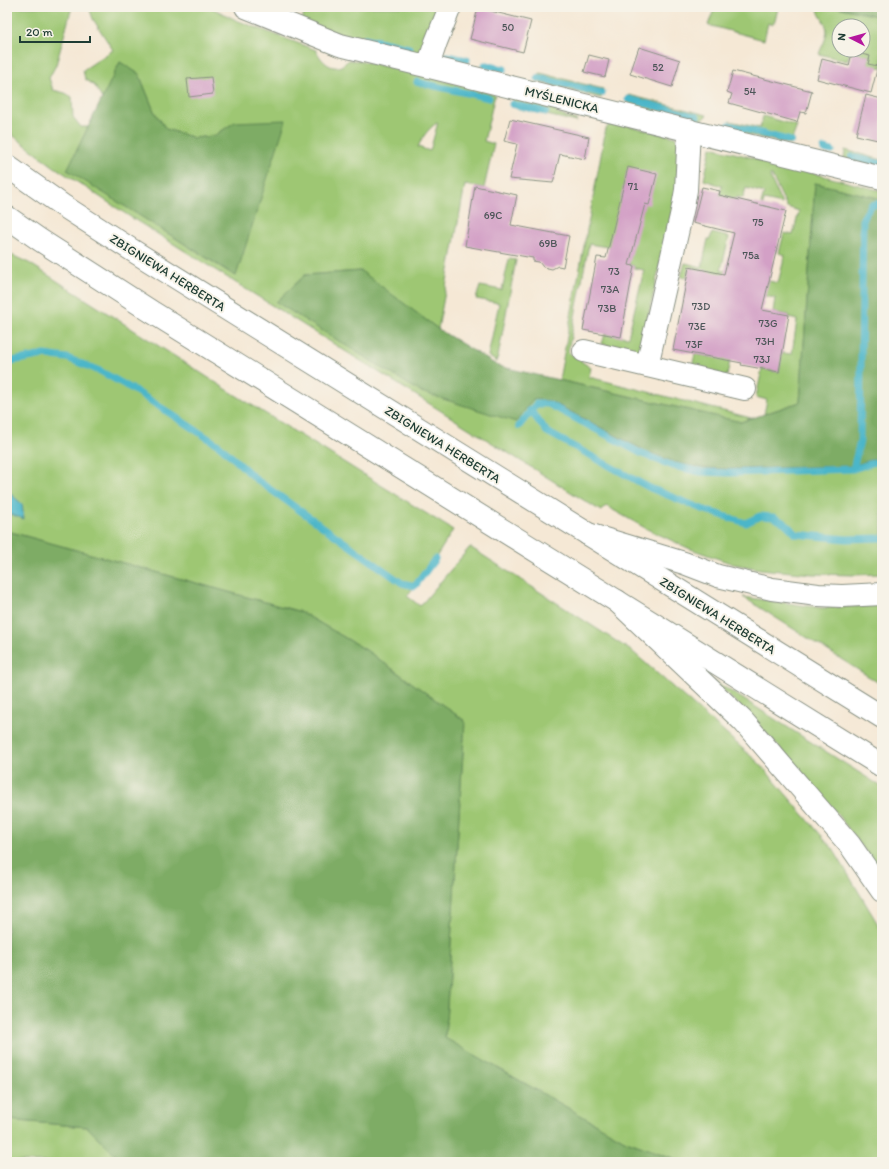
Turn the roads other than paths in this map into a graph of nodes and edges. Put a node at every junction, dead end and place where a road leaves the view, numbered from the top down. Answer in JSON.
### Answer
{"nodes":[{"id":1,"x":246,"y":7,"type":"edge"},
{"id":2,"x":450,"y":7,"type":"edge"},
{"id":3,"x":428,"y":66,"type":"junction"},
{"id":4,"x":689,"y":130,"type":"junction"},
{"id":5,"x":7,"y":166,"type":"edge"},
{"id":6,"x":882,"y":178,"type":"edge"},
{"id":7,"x":7,"y":218,"type":"edge"},
{"id":8,"x":584,"y":351,"type":"dead end"},
{"id":9,"x":646,"y":366,"type":"junction"},
{"id":10,"x":745,"y":390,"type":"dead end"},
{"id":11,"x":588,"y":534,"type":"junction"},
{"id":12,"x":882,"y":594,"type":"edge"},
{"id":13,"x":617,"y":601,"type":"junction"},
{"id":14,"x":882,"y":717,"type":"edge"},
{"id":15,"x":882,"y":766,"type":"edge"},
{"id":16,"x":882,"y":891,"type":"edge"}],
"edges":[{"from":1,"to":3,"type":"main road","name":"MYŚLENICKA"},
{"from":2,"to":3,"type":"main road"},
{"from":3,"to":4,"type":"main road","name":"MYŚLENICKA"},
{"from":4,"to":6,"type":"main road","name":"MYŚLENICKA"},
{"from":4,"to":9,"type":"main road"},
{"from":5,"to":11,"type":"main road","name":"ZBIGNIEWA HERBERTA"},
{"from":7,"to":13,"type":"main road"},
{"from":8,"to":9,"type":"main road"},
{"from":9,"to":10,"type":"main road"},
{"from":11,"to":12,"type":"main road"},
{"from":11,"to":14,"type":"main road","name":"ZBIGNIEWA HERBERTA"},
{"from":13,"to":15,"type":"main road"},
{"from":13,"to":16,"type":"main road"}]}
